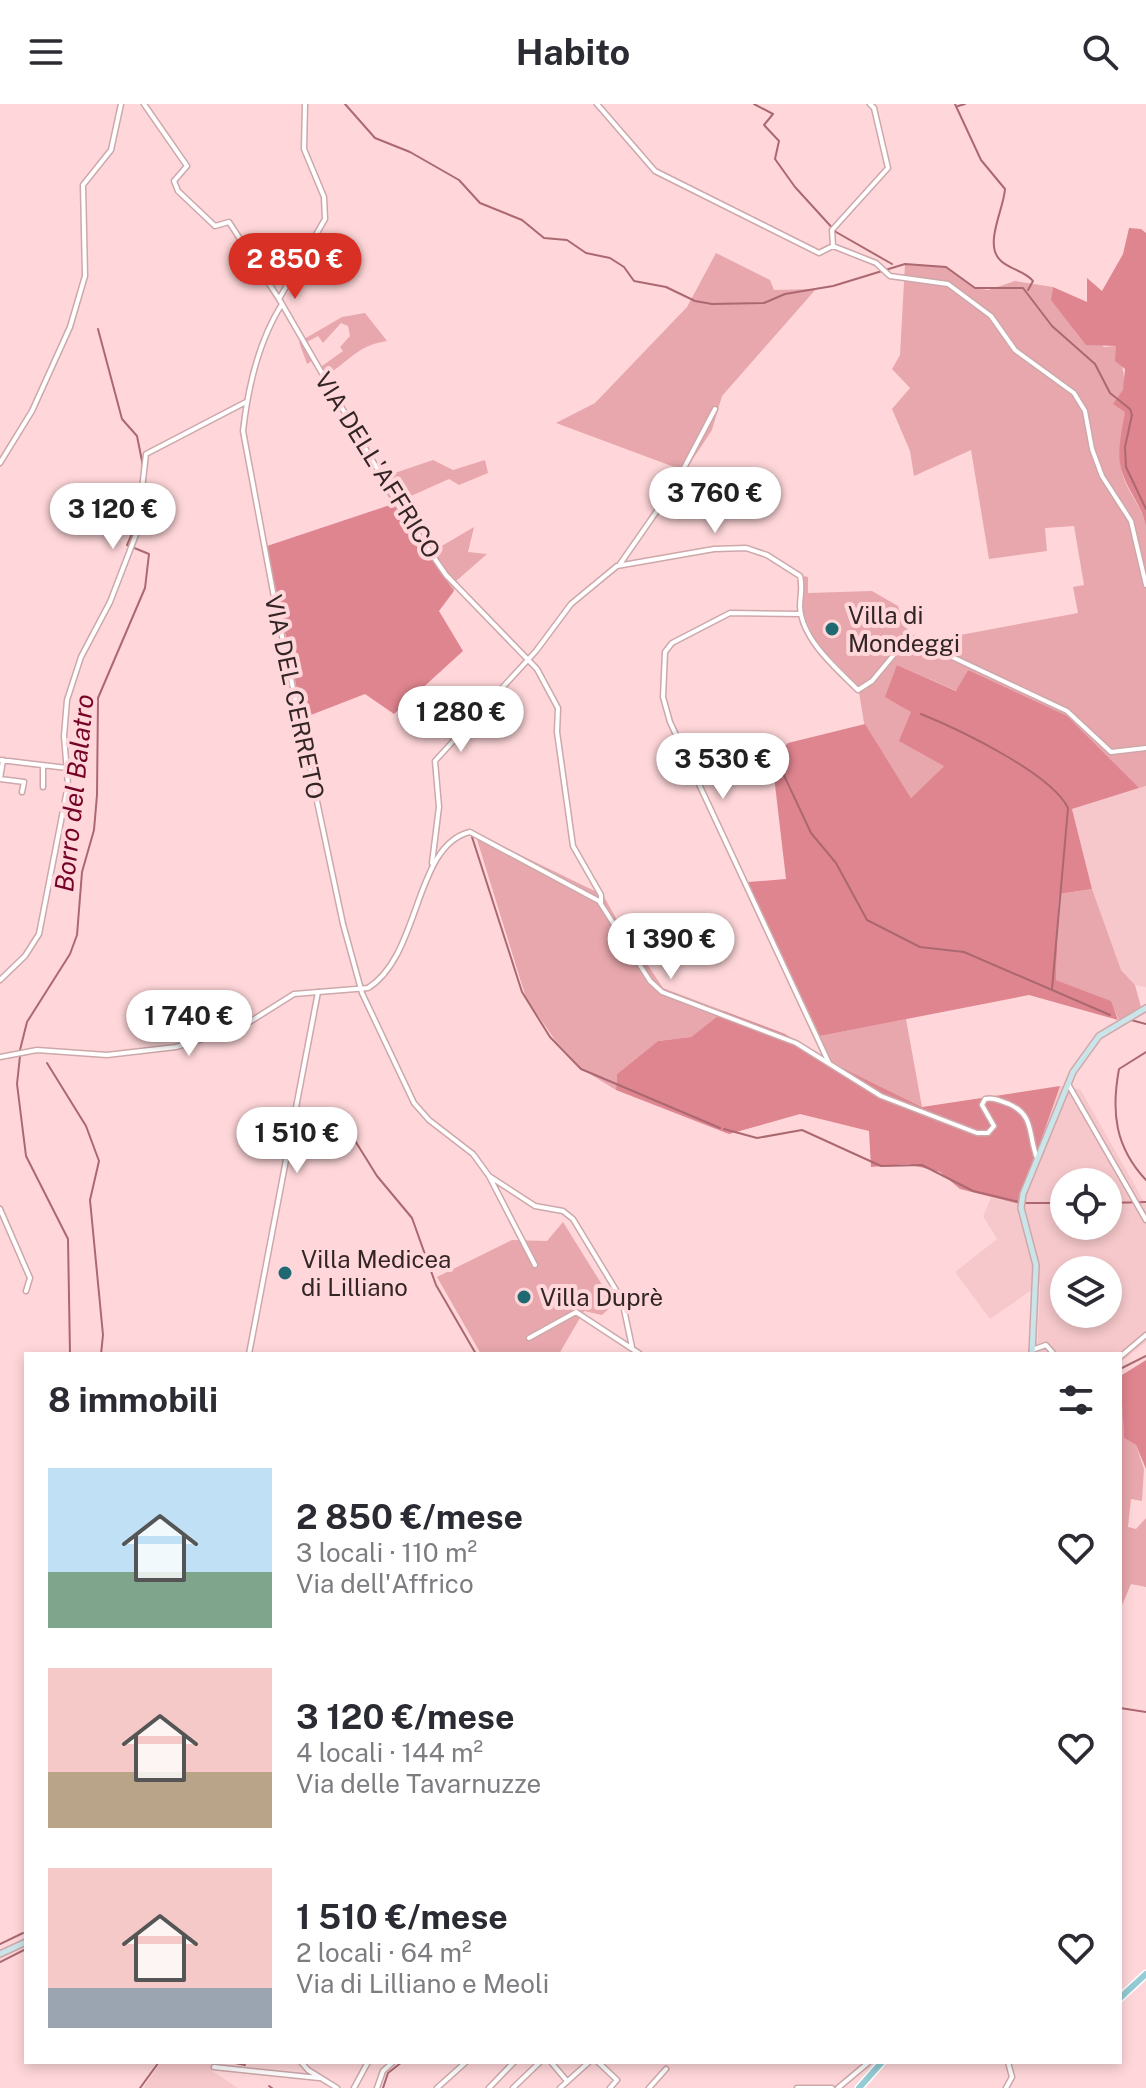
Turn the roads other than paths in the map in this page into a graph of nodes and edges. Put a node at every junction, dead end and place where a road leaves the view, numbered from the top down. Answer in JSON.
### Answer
{"nodes":[{"id":1,"x":121,"y":104,"type":"edge"},
{"id":2,"x":144,"y":104,"type":"edge"},
{"id":3,"x":305,"y":104,"type":"edge"},
{"id":4,"x":597,"y":104,"type":"edge"},
{"id":5,"x":870,"y":104,"type":"edge"},
{"id":6,"x":833,"y":246,"type":"junction"},
{"id":7,"x":280,"y":301,"type":"junction"},
{"id":8,"x":246,"y":402,"type":"junction"},
{"id":9,"x":715,"y":409,"type":"dead end"},
{"id":10,"x":0,"y":463,"type":"edge"},
{"id":11,"x":620,"y":564,"type":"junction"},
{"id":12,"x":1146,"y":585,"type":"edge"},
{"id":13,"x":802,"y":614,"type":"junction"},
{"id":14,"x":522,"y":650,"type":"junction"},
{"id":15,"x":536,"y":651,"type":"junction"},
{"id":16,"x":530,"y":658,"type":"junction"},
{"id":17,"x":524,"y":665,"type":"junction"},
{"id":18,"x":537,"y":669,"type":"junction"},
{"id":19,"x":1146,"y":748,"type":"edge"},
{"id":20,"x":1,"y":760,"type":"edge"},
{"id":21,"x":43,"y":766,"type":"junction"},
{"id":22,"x":67,"y":768,"type":"junction"},
{"id":23,"x":43,"y":787,"type":"dead end"},
{"id":24,"x":22,"y":792,"type":"dead end"},
{"id":25,"x":432,"y":863,"type":"junction"},
{"id":26,"x":601,"y":903,"type":"junction"},
{"id":27,"x":0,"y":980,"type":"edge"},
{"id":28,"x":361,"y":991,"type":"junction"},
{"id":29,"x":318,"y":992,"type":"junction"},
{"id":30,"x":1146,"y":1008,"type":"edge"},
{"id":31,"x":0,"y":1057,"type":"edge"},
{"id":32,"x":830,"y":1065,"type":"junction"},
{"id":33,"x":1067,"y":1084,"type":"junction"},
{"id":34,"x":1039,"y":1159,"type":"junction"},
{"id":35,"x":489,"y":1176,"type":"junction"},
{"id":36,"x":0,"y":1209,"type":"edge"},
{"id":37,"x":1146,"y":1220,"type":"edge"},
{"id":38,"x":535,"y":1265,"type":"dead end"},
{"id":39,"x":26,"y":1291,"type":"dead end"},
{"id":40,"x":1146,"y":1335,"type":"edge"},
{"id":41,"x":529,"y":1338,"type":"dead end"},
{"id":42,"x":632,"y":1347,"type":"junction"},
{"id":43,"x":249,"y":1352,"type":"edge"},
{"id":44,"x":638,"y":1352,"type":"edge"},
{"id":45,"x":1032,"y":1352,"type":"edge"},
{"id":46,"x":1052,"y":1352,"type":"edge"},
{"id":47,"x":1122,"y":1355,"type":"edge"},
{"id":48,"x":24,"y":1942,"type":"edge"},
{"id":49,"x":0,"y":1954,"type":"edge"},
{"id":50,"x":1146,"y":1974,"type":"edge"},
{"id":51,"x":1122,"y":1996,"type":"edge"},
{"id":52,"x":303,"y":2064,"type":"edge"},
{"id":53,"x":367,"y":2064,"type":"edge"},
{"id":54,"x":391,"y":2064,"type":"edge"},
{"id":55,"x":464,"y":2064,"type":"edge"},
{"id":56,"x":512,"y":2064,"type":"edge"},
{"id":57,"x":538,"y":2064,"type":"edge"},
{"id":58,"x":553,"y":2064,"type":"edge"},
{"id":59,"x":587,"y":2064,"type":"edge"},
{"id":60,"x":600,"y":2064,"type":"edge"},
{"id":61,"x":867,"y":2064,"type":"edge"},
{"id":62,"x":880,"y":2064,"type":"edge"},
{"id":63,"x":1009,"y":2064,"type":"edge"},
{"id":64,"x":214,"y":2067,"type":"dead end"},
{"id":65,"x":666,"y":2069,"type":"dead end"},
{"id":66,"x":319,"y":2078,"type":"junction"},
{"id":67,"x":567,"y":2081,"type":"junction"},
{"id":68,"x":337,"y":2088,"type":"edge"},
{"id":69,"x":354,"y":2088,"type":"edge"},
{"id":70,"x":377,"y":2088,"type":"edge"},
{"id":71,"x":437,"y":2088,"type":"edge"},
{"id":72,"x":489,"y":2088,"type":"edge"},
{"id":73,"x":513,"y":2088,"type":"edge"},
{"id":74,"x":560,"y":2088,"type":"edge"},
{"id":75,"x":610,"y":2088,"type":"edge"},
{"id":76,"x":649,"y":2088,"type":"edge"},
{"id":77,"x":797,"y":2088,"type":"edge"},
{"id":78,"x":832,"y":2088,"type":"edge"},
{"id":79,"x":838,"y":2088,"type":"edge"},
{"id":80,"x":859,"y":2088,"type":"edge"},
{"id":81,"x":1006,"y":2088,"type":"edge"}],
"edges":[{"from":1,"to":10,"type":"street"},
{"from":2,"to":7,"type":"street","name":"VIA DELL'AFFRICO"},
{"from":3,"to":7,"type":"street","name":"VIA DEL CERRETO"},
{"from":4,"to":6,"type":"street"},
{"from":5,"to":6,"type":"street"},
{"from":6,"to":12,"type":"street"},
{"from":7,"to":8,"type":"street","name":"VIA DEL CERRETO"},
{"from":7,"to":14,"type":"street","name":"VIA DELL'AFFRICO"},
{"from":8,"to":22,"type":"street"},
{"from":8,"to":28,"type":"street","name":"VIA DEL CERRETO"},
{"from":9,"to":11,"type":"street"},
{"from":11,"to":13,"type":"street"},
{"from":11,"to":15,"type":"street"},
{"from":13,"to":19,"type":"street"},
{"from":13,"to":32,"type":"street"},
{"from":14,"to":16,"type":"street","name":"VIA DELL'AFFRICO"},
{"from":14,"to":17,"type":"street"},
{"from":15,"to":16,"type":"street"},
{"from":15,"to":18,"type":"street"},
{"from":16,"to":17,"type":"street"},
{"from":16,"to":18,"type":"street","name":"VIA DELL'AFFRICO"},
{"from":17,"to":25,"type":"street"},
{"from":18,"to":26,"type":"street","name":"VIA DELL'AFFRICO"},
{"from":20,"to":21,"type":"street"},
{"from":20,"to":24,"type":"street"},
{"from":21,"to":22,"type":"street"},
{"from":21,"to":23,"type":"street"},
{"from":22,"to":27,"type":"street"},
{"from":25,"to":26,"type":"street"},
{"from":25,"to":28,"type":"street"},
{"from":26,"to":32,"type":"street","name":"VIA DELL'AFFRICO"},
{"from":28,"to":29,"type":"street"},
{"from":28,"to":35,"type":"street","name":"VIA DEL CERRETO"},
{"from":29,"to":31,"type":"street"},
{"from":29,"to":43,"type":"street"},
{"from":30,"to":33,"type":"main road"},
{"from":32,"to":34,"type":"street","name":"VIA DELL'AFFRICO"},
{"from":33,"to":34,"type":"main road"},
{"from":33,"to":37,"type":"street"},
{"from":34,"to":45,"type":"main road"},
{"from":35,"to":38,"type":"street"},
{"from":35,"to":42,"type":"street"},
{"from":36,"to":39,"type":"street"},
{"from":40,"to":47,"type":"street"},
{"from":41,"to":42,"type":"street"},
{"from":42,"to":44,"type":"street"},
{"from":45,"to":46,"type":"street"},
{"from":48,"to":49,"type":"main road"},
{"from":50,"to":51,"type":"main road"},
{"from":52,"to":66,"type":"street"},
{"from":53,"to":69,"type":"street"},
{"from":54,"to":70,"type":"street"},
{"from":55,"to":71,"type":"street"},
{"from":56,"to":72,"type":"street"},
{"from":57,"to":73,"type":"street"},
{"from":58,"to":67,"type":"street"},
{"from":59,"to":67,"type":"street"},
{"from":60,"to":75,"type":"street"},
{"from":61,"to":79,"type":"street"},
{"from":62,"to":80,"type":"main road"},
{"from":63,"to":81,"type":"street"},
{"from":64,"to":66,"type":"street"},
{"from":65,"to":76,"type":"street"},
{"from":66,"to":68,"type":"street"},
{"from":67,"to":74,"type":"street"},
{"from":77,"to":78,"type":"street"}]}
